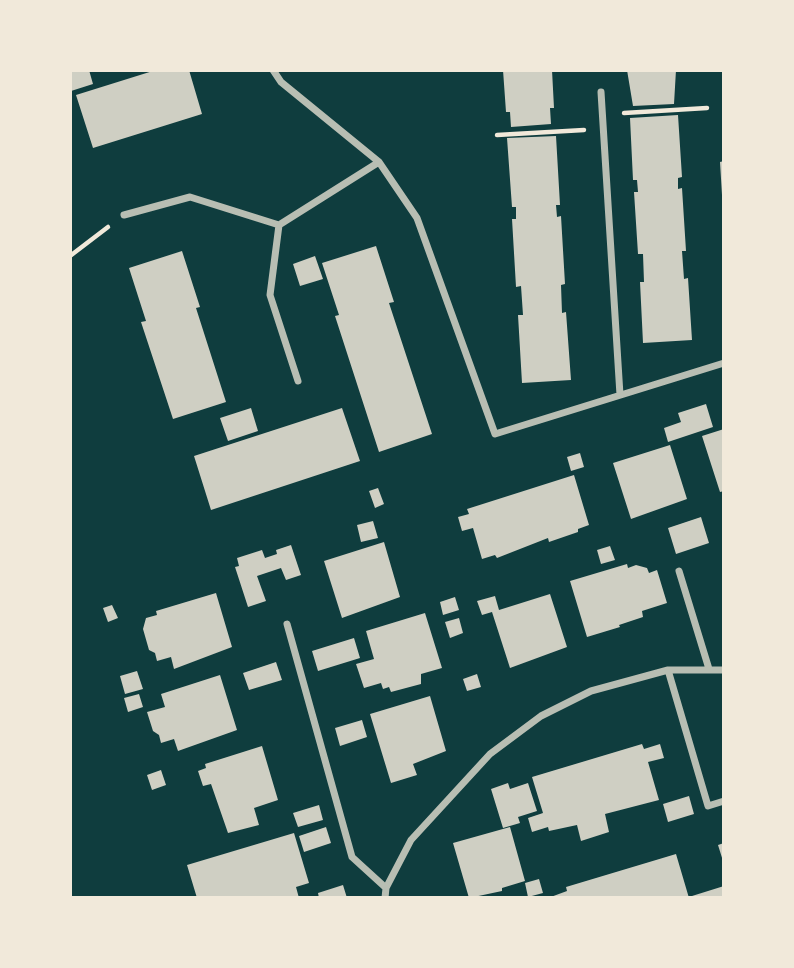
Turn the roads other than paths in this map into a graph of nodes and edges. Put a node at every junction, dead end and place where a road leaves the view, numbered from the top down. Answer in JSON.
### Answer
{"nodes":[{"id":1,"x":273,"y":70,"type":"edge"},
{"id":2,"x":601,"y":92,"type":"dead end"},
{"id":3,"x":379,"y":162,"type":"junction"},
{"id":4,"x":124,"y":215,"type":"road end"},
{"id":5,"x":279,"y":225,"type":"junction"},
{"id":6,"x":724,"y":363,"type":"edge"},
{"id":7,"x":298,"y":381,"type":"dead end"},
{"id":8,"x":621,"y":395,"type":"junction"},
{"id":9,"x":679,"y":571,"type":"dead end"},
{"id":10,"x":287,"y":624,"type":"dead end"},
{"id":11,"x":709,"y":669,"type":"junction"},
{"id":12,"x":668,"y":670,"type":"junction"},
{"id":13,"x":724,"y":670,"type":"edge"},
{"id":14,"x":724,"y":801,"type":"edge"},
{"id":15,"x":386,"y":888,"type":"junction"},
{"id":16,"x":385,"y":898,"type":"edge"}],
"edges":[{"from":1,"to":3,"type":"street"},
{"from":2,"to":8,"type":"street"},
{"from":3,"to":5,"type":"street"},
{"from":3,"to":8,"type":"street"},
{"from":4,"to":5,"type":"street"},
{"from":5,"to":7,"type":"street"},
{"from":6,"to":8,"type":"street"},
{"from":9,"to":11,"type":"street"},
{"from":10,"to":15,"type":"street"},
{"from":11,"to":12,"type":"street"},
{"from":11,"to":13,"type":"street"},
{"from":12,"to":14,"type":"street"},
{"from":12,"to":15,"type":"street"},
{"from":15,"to":16,"type":"street"}]}
